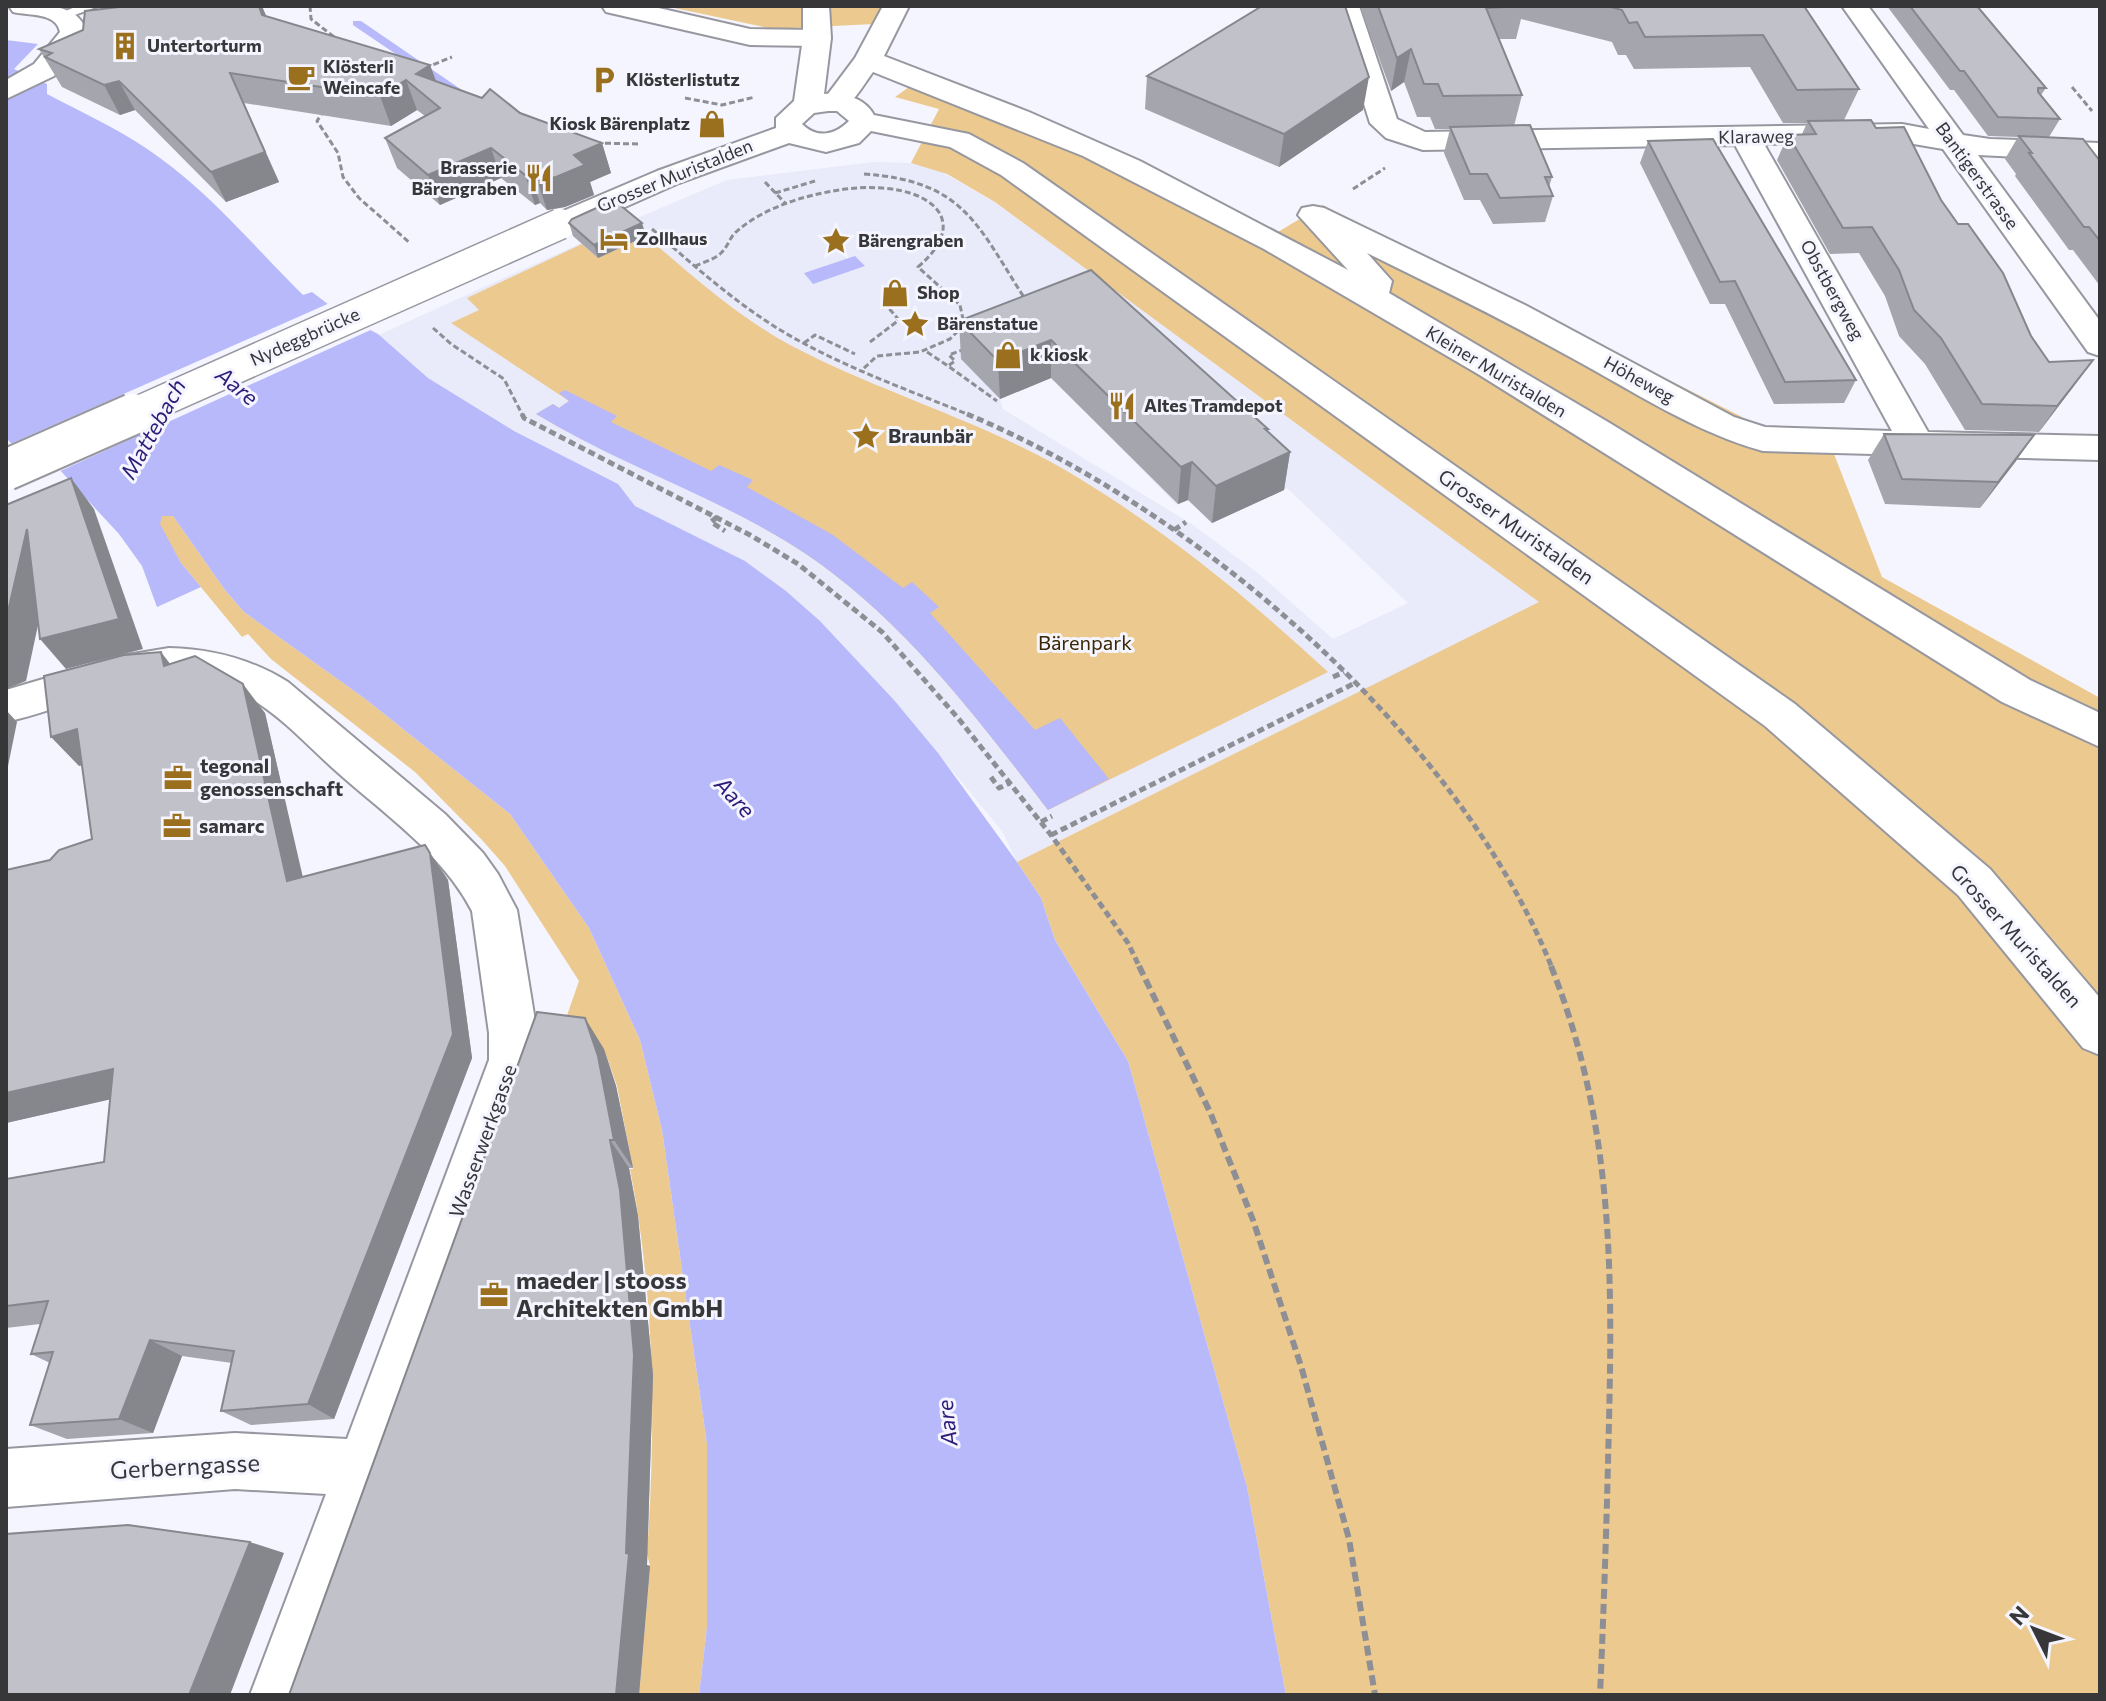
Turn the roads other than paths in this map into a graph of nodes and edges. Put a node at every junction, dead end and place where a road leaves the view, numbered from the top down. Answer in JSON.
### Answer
{"nodes":[{"id":1,"x":22,"y":6,"type":"edge"},
{"id":2,"x":92,"y":6,"type":"edge"},
{"id":3,"x":615,"y":6,"type":"edge"},
{"id":4,"x":816,"y":6,"type":"edge"},
{"id":5,"x":896,"y":6,"type":"edge"},
{"id":6,"x":1346,"y":6,"type":"edge"},
{"id":7,"x":1855,"y":6,"type":"edge"},
{"id":8,"x":64,"y":15,"type":"junction"},
{"id":9,"x":817,"y":38,"type":"junction"},
{"id":10,"x":868,"y":60,"type":"junction"},
{"id":11,"x":6,"y":91,"type":"edge"},
{"id":12,"x":835,"y":109,"type":"junction"},
{"id":13,"x":791,"y":132,"type":"junction"},
{"id":14,"x":1745,"y":137,"type":"junction"},
{"id":15,"x":1951,"y":140,"type":"junction"},
{"id":16,"x":2100,"y":152,"type":"edge"},
{"id":17,"x":560,"y":224,"type":"joint"},
{"id":18,"x":1372,"y":298,"type":"junction"},
{"id":19,"x":2100,"y":345,"type":"edge"},
{"id":20,"x":1917,"y":443,"type":"junction"},
{"id":21,"x":2100,"y":448,"type":"edge"},
{"id":22,"x":6,"y":470,"type":"edge"},
{"id":23,"x":6,"y":706,"type":"edge"},
{"id":24,"x":2100,"y":731,"type":"edge"},
{"id":25,"x":2100,"y":1033,"type":"edge"},
{"id":26,"x":364,"y":1468,"type":"junction"},
{"id":27,"x":6,"y":1478,"type":"edge"},
{"id":28,"x":281,"y":1695,"type":"edge"}],
"edges":[{"from":1,"to":8,"type":"street"},
{"from":2,"to":8,"type":"lane"},
{"from":3,"to":9,"type":"street"},
{"from":4,"to":9,"type":"street"},
{"from":5,"to":10,"type":"street"},
{"from":6,"to":14,"type":"street","name":"Klaraweg"},
{"from":7,"to":15,"type":"street","name":"Bantigerstrasse"},
{"from":8,"to":11,"type":"street"},
{"from":9,"to":12,"type":"street"},
{"from":10,"to":12,"type":"street"},
{"from":10,"to":18,"type":"street","name":"Kleiner Muristalden"},
{"from":12,"to":13,"type":"street"},
{"from":12,"to":13,"type":"street"},
{"from":12,"to":25,"type":"street","name":"Grosser Muristalden"},
{"from":13,"to":17,"type":"street","name":"Grosser Muristalden"},
{"from":14,"to":15,"type":"street","name":"Klaraweg"},
{"from":14,"to":20,"type":"street","name":"Obstbergweg"},
{"from":15,"to":16,"type":"street","name":"Klaraweg"},
{"from":15,"to":19,"type":"street","name":"Bantigerstrasse"},
{"from":17,"to":22,"type":"street","name":"Nydeggbrücke","bridge":true},
{"from":18,"to":20,"type":"street","name":"Höheweg"},
{"from":18,"to":24,"type":"street","name":"Kleiner Muristalden"},
{"from":20,"to":21,"type":"street","name":"Höheweg"},
{"from":23,"to":26,"type":"street","name":"Wasserwerkgasse"},
{"from":26,"to":27,"type":"street","name":"Gerberngasse"},
{"from":26,"to":28,"type":"street","name":"Wasserwerkgasse"}]}
